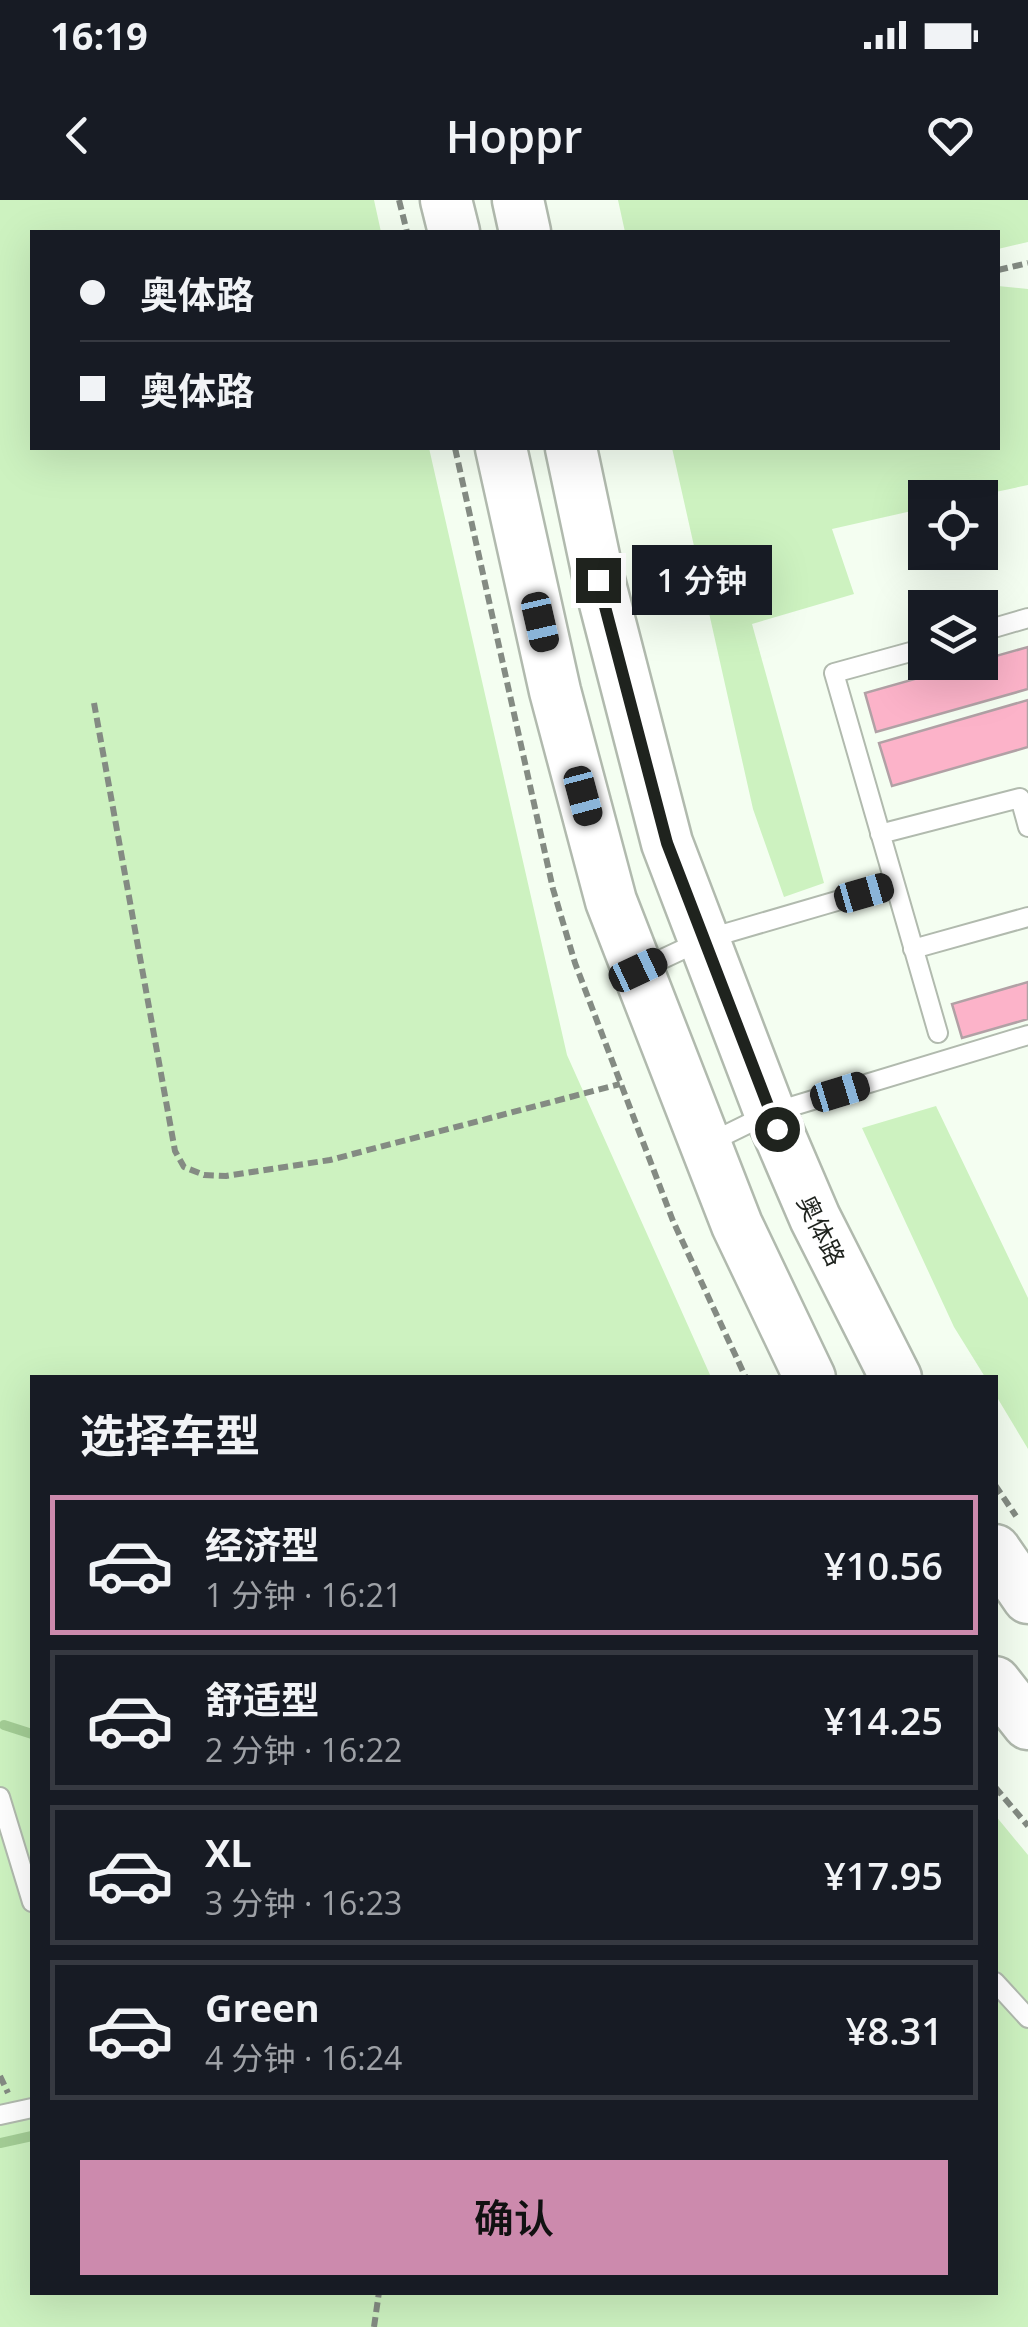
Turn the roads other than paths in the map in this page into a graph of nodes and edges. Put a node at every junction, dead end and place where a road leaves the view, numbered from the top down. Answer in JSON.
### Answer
{"nodes":[{"id":1,"x":446,"y":200,"type":"edge"},
{"id":2,"x":518,"y":200,"type":"edge"},
{"id":3,"x":454,"y":230,"type":"edge"},
{"id":4,"x":525,"y":230,"type":"edge"},
{"id":5,"x":501,"y":450,"type":"edge"},
{"id":6,"x":570,"y":450,"type":"edge"},
{"id":7,"x":1028,"y":618,"type":"edge"},
{"id":8,"x":998,"y":627,"type":"edge"},
{"id":9,"x":908,"y":653,"type":"edge"},
{"id":10,"x":1028,"y":827,"type":"edge"},
{"id":11,"x":880,"y":834,"type":"junction"},
{"id":12,"x":895,"y":884,"type":"junction"},
{"id":13,"x":1028,"y":917,"type":"edge"},
{"id":14,"x":703,"y":940,"type":"junction"},
{"id":15,"x":914,"y":949,"type":"junction"},
{"id":16,"x":638,"y":970,"type":"junction"},
{"id":17,"x":938,"y":1033,"type":"dead end"},
{"id":18,"x":1028,"y":1036,"type":"edge"},
{"id":19,"x":770,"y":1113,"type":"junction"},
{"id":20,"x":706,"y":1145,"type":"junction"},
{"id":21,"x":809,"y":1375,"type":"edge"},
{"id":22,"x":894,"y":1375,"type":"edge"},
{"id":23,"x":1006,"y":1534,"type":"edge"},
{"id":24,"x":1028,"y":1598,"type":"edge"},
{"id":25,"x":998,"y":1686,"type":"edge"},
{"id":26,"x":1028,"y":1724,"type":"edge"},
{"id":27,"x":0,"y":1797,"type":"edge"},
{"id":28,"x":30,"y":1895,"type":"edge"},
{"id":29,"x":998,"y":1985,"type":"edge"},
{"id":30,"x":1028,"y":2018,"type":"edge"},
{"id":31,"x":30,"y":2108,"type":"edge"},
{"id":32,"x":0,"y":2115,"type":"edge"}],
"edges":[{"from":1,"to":3,"type":"main road"},
{"from":2,"to":4,"type":"main road"},
{"from":5,"to":16,"type":"main road"},
{"from":6,"to":14,"type":"main road","name":"奥体路"},
{"from":7,"to":8,"type":"lane"},
{"from":9,"to":11,"type":"lane"},
{"from":10,"to":11,"type":"lane"},
{"from":11,"to":12,"type":"lane"},
{"from":12,"to":14,"type":"lane"},
{"from":12,"to":15,"type":"lane"},
{"from":13,"to":15,"type":"lane"},
{"from":14,"to":16,"type":"lane"},
{"from":14,"to":19,"type":"main road","name":"奥体路"},
{"from":15,"to":17,"type":"lane"},
{"from":16,"to":20,"type":"main road"},
{"from":18,"to":19,"type":"lane"},
{"from":19,"to":20,"type":"lane"},
{"from":19,"to":22,"type":"main road","name":"奥体路"},
{"from":20,"to":21,"type":"main road"},
{"from":23,"to":24,"type":"main road"},
{"from":25,"to":26,"type":"main road"},
{"from":27,"to":28,"type":"lane"},
{"from":29,"to":30,"type":"lane"},
{"from":31,"to":32,"type":"lane"}]}
